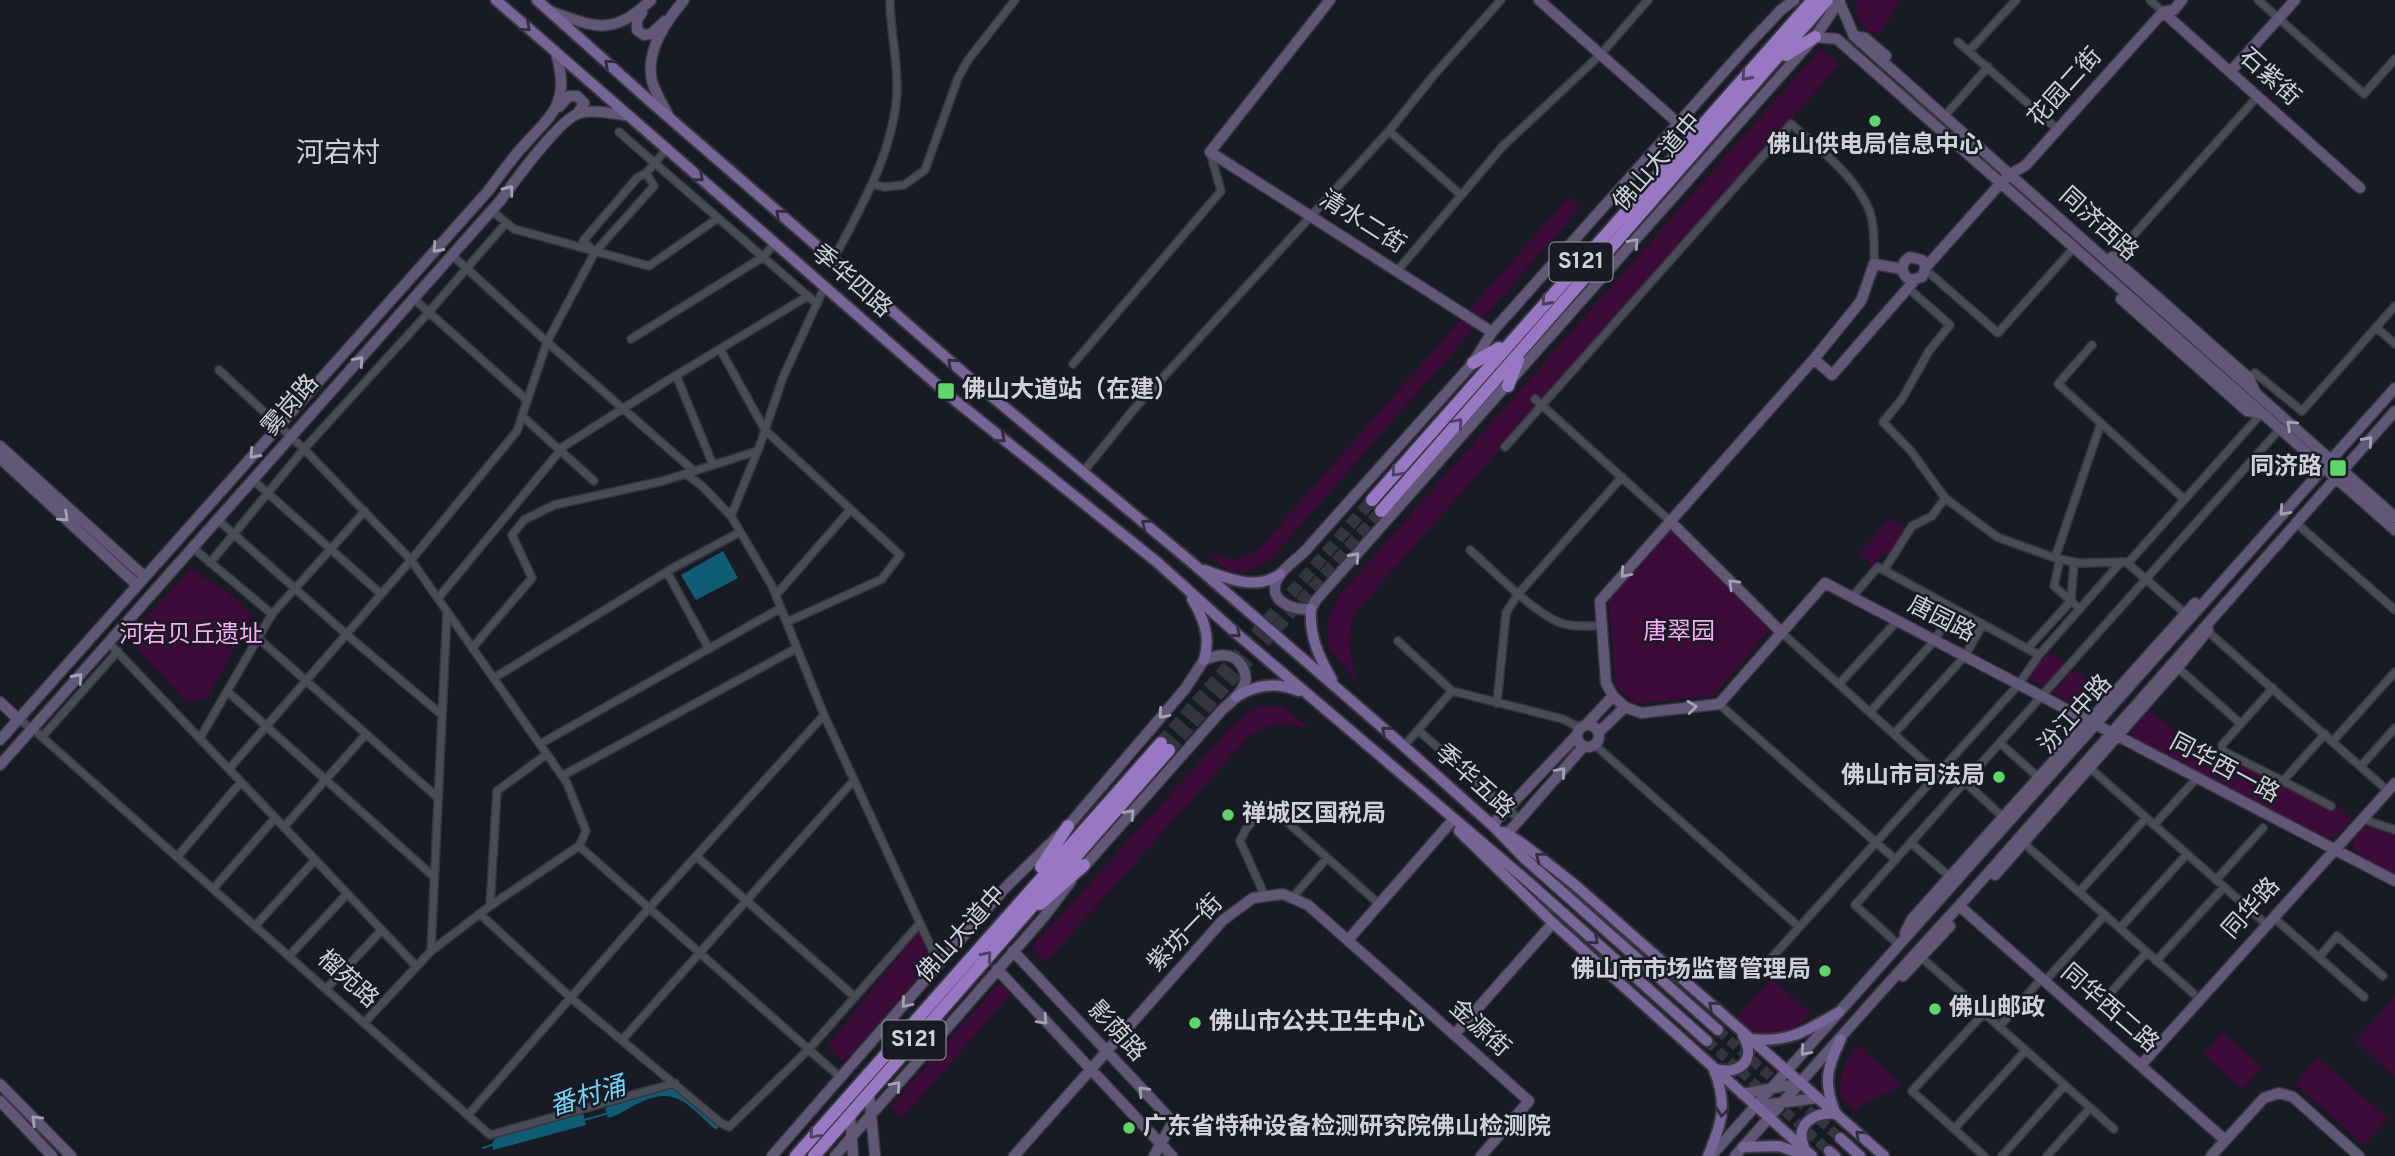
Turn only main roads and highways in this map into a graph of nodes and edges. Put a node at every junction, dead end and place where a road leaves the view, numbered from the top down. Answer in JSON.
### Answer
{"nodes":[{"id":1,"x":496,"y":0,"type":"edge"},
{"id":2,"x":537,"y":0,"type":"edge"},
{"id":3,"x":684,"y":0,"type":"edge"},
{"id":4,"x":1330,"y":0,"type":"edge"},
{"id":5,"x":1539,"y":0,"type":"edge"},
{"id":6,"x":1794,"y":0,"type":"edge"},
{"id":7,"x":1805,"y":0,"type":"edge"},
{"id":8,"x":1814,"y":0,"type":"edge"},
{"id":9,"x":1835,"y":0,"type":"edge"},
{"id":10,"x":2182,"y":0,"type":"edge"},
{"id":11,"x":2295,"y":0,"type":"edge"},
{"id":12,"x":650,"y":1,"type":"edge"},
{"id":13,"x":1780,"y":5,"type":"edge"},
{"id":14,"x":549,"y":11,"type":"junction"},
{"id":15,"x":2163,"y":12,"type":"junction"},
{"id":16,"x":673,"y":15,"type":"junction"},
{"id":17,"x":1792,"y":24,"type":"junction"},
{"id":18,"x":1853,"y":36,"type":"junction"},
{"id":19,"x":1815,"y":37,"type":"junction"},
{"id":20,"x":1843,"y":45,"type":"junction"},
{"id":21,"x":556,"y":54,"type":"junction"},
{"id":22,"x":1774,"y":62,"type":"junction"},
{"id":23,"x":2230,"y":72,"type":"junction"},
{"id":24,"x":1902,"y":104,"type":"junction"},
{"id":25,"x":1914,"y":108,"type":"junction"},
{"id":26,"x":555,"y":112,"type":"junction"},
{"id":27,"x":578,"y":113,"type":"junction"},
{"id":28,"x":629,"y":116,"type":"junction"},
{"id":29,"x":669,"y":118,"type":"junction"},
{"id":30,"x":1919,"y":120,"type":"junction"},
{"id":31,"x":1679,"y":124,"type":"junction"},
{"id":32,"x":2012,"y":173,"type":"junction"},
{"id":33,"x":1998,"y":186,"type":"junction"},
{"id":34,"x":2360,"y":188,"type":"dead end"},
{"id":35,"x":1926,"y":268,"type":"junction"},
{"id":36,"x":1902,"y":269,"type":"junction"},
{"id":37,"x":1911,"y":284,"type":"junction"},
{"id":38,"x":2141,"y":292,"type":"junction"},
{"id":39,"x":2162,"y":301,"type":"junction"},
{"id":40,"x":2170,"y":317,"type":"junction"},
{"id":41,"x":1492,"y":332,"type":"junction"},
{"id":42,"x":1511,"y":341,"type":"junction"},
{"id":43,"x":1522,"y":350,"type":"junction"},
{"id":44,"x":1814,"y":359,"type":"junction"},
{"id":45,"x":1473,"y":363,"type":"junction"},
{"id":46,"x":1508,"y":386,"type":"junction"},
{"id":47,"x":2395,"y":388,"type":"edge"},
{"id":48,"x":2257,"y":396,"type":"junction"},
{"id":49,"x":2395,"y":411,"type":"edge"},
{"id":50,"x":2261,"y":414,"type":"junction"},
{"id":51,"x":2,"y":455,"type":"edge"},
{"id":52,"x":2326,"y":463,"type":"junction"},
{"id":53,"x":2338,"y":474,"type":"junction"},
{"id":54,"x":2358,"y":498,"type":"junction"},
{"id":55,"x":1372,"y":500,"type":"tunnel mouth"},
{"id":56,"x":1381,"y":512,"type":"tunnel mouth"},
{"id":57,"x":2392,"y":513,"type":"edge"},
{"id":58,"x":1670,"y":521,"type":"junction"},
{"id":59,"x":2395,"y":530,"type":"edge"},
{"id":60,"x":2395,"y":537,"type":"edge"},
{"id":61,"x":2260,"y":538,"type":"junction"},
{"id":62,"x":1198,"y":568,"type":"junction"},
{"id":63,"x":1280,"y":574,"type":"junction"},
{"id":64,"x":145,"y":577,"type":"junction"},
{"id":65,"x":137,"y":585,"type":"junction"},
{"id":66,"x":1185,"y":587,"type":"junction"},
{"id":67,"x":1312,"y":608,"type":"junction"},
{"id":68,"x":2205,"y":629,"type":"junction"},
{"id":69,"x":1781,"y":632,"type":"junction"},
{"id":70,"x":1204,"y":660,"type":"junction"},
{"id":71,"x":1337,"y":688,"type":"junction"},
{"id":72,"x":1309,"y":695,"type":"junction"},
{"id":73,"x":1613,"y":696,"type":"junction"},
{"id":74,"x":1236,"y":697,"type":"junction"},
{"id":75,"x":0,"y":702,"type":"edge"},
{"id":76,"x":1625,"y":707,"type":"junction"},
{"id":77,"x":18,"y":719,"type":"junction"},
{"id":78,"x":2093,"y":722,"type":"junction"},
{"id":79,"x":1581,"y":729,"type":"junction"},
{"id":80,"x":1599,"y":732,"type":"junction"},
{"id":81,"x":2114,"y":734,"type":"junction"},
{"id":82,"x":0,"y":740,"type":"edge"},
{"id":83,"x":1165,"y":746,"type":"tunnel mouth"},
{"id":84,"x":1583,"y":747,"type":"junction"},
{"id":85,"x":0,"y":765,"type":"edge"},
{"id":86,"x":2391,"y":787,"type":"edge"},
{"id":87,"x":1431,"y":800,"type":"junction"},
{"id":88,"x":1451,"y":822,"type":"junction"},
{"id":89,"x":1492,"y":825,"type":"junction"},
{"id":90,"x":1068,"y":827,"type":"junction"},
{"id":91,"x":1507,"y":834,"type":"junction"},
{"id":92,"x":2333,"y":850,"type":"junction"},
{"id":93,"x":1084,"y":865,"type":"junction"},
{"id":94,"x":2395,"y":881,"type":"edge"},
{"id":95,"x":1964,"y":910,"type":"junction"},
{"id":96,"x":1011,"y":920,"type":"junction"},
{"id":97,"x":1552,"y":923,"type":"junction"},
{"id":98,"x":1348,"y":940,"type":"junction"},
{"id":99,"x":1899,"y":945,"type":"junction"},
{"id":100,"x":1013,"y":951,"type":"junction"},
{"id":101,"x":997,"y":969,"type":"junction"},
{"id":102,"x":1839,"y":1012,"type":"junction"},
{"id":103,"x":1865,"y":1013,"type":"junction"},
{"id":104,"x":1738,"y":1028,"type":"junction"},
{"id":105,"x":1718,"y":1030,"type":"tunnel mouth"},
{"id":106,"x":1454,"y":1035,"type":"junction"},
{"id":107,"x":1750,"y":1039,"type":"junction"},
{"id":108,"x":1841,"y":1039,"type":"junction"},
{"id":109,"x":1707,"y":1041,"type":"tunnel mouth"},
{"id":110,"x":1106,"y":1052,"type":"junction"},
{"id":111,"x":2141,"y":1065,"type":"junction"},
{"id":112,"x":1713,"y":1068,"type":"junction"},
{"id":113,"x":1090,"y":1070,"type":"junction"},
{"id":114,"x":1787,"y":1070,"type":"junction"},
{"id":115,"x":1801,"y":1083,"type":"junction"},
{"id":116,"x":0,"y":1084,"type":"edge"},
{"id":117,"x":869,"y":1092,"type":"junction"},
{"id":118,"x":1742,"y":1094,"type":"junction"},
{"id":119,"x":1818,"y":1098,"type":"junction"},
{"id":120,"x":0,"y":1101,"type":"edge"},
{"id":121,"x":1755,"y":1106,"type":"junction"},
{"id":122,"x":850,"y":1114,"type":"junction"},
{"id":123,"x":872,"y":1114,"type":"junction"},
{"id":124,"x":1836,"y":1114,"type":"junction"},
{"id":125,"x":1769,"y":1118,"type":"junction"},
{"id":126,"x":852,"y":1136,"type":"junction"},
{"id":127,"x":1840,"y":1138,"type":"tunnel mouth"},
{"id":128,"x":2225,"y":1140,"type":"junction"},
{"id":129,"x":1160,"y":1144,"type":"junction"},
{"id":130,"x":1739,"y":1152,"type":"edge"},
{"id":131,"x":1808,"y":1154,"type":"edge"},
{"id":132,"x":52,"y":1156,"type":"edge"},
{"id":133,"x":71,"y":1156,"type":"edge"},
{"id":134,"x":772,"y":1156,"type":"edge"},
{"id":135,"x":796,"y":1156,"type":"edge"},
{"id":136,"x":814,"y":1156,"type":"edge"},
{"id":137,"x":835,"y":1156,"type":"edge"},
{"id":138,"x":853,"y":1156,"type":"edge"},
{"id":139,"x":875,"y":1156,"type":"edge"},
{"id":140,"x":1014,"y":1156,"type":"edge"},
{"id":141,"x":1154,"y":1156,"type":"edge"},
{"id":142,"x":1172,"y":1156,"type":"edge"},
{"id":143,"x":1481,"y":1156,"type":"edge"},
{"id":144,"x":1710,"y":1156,"type":"edge"},
{"id":145,"x":1860,"y":1156,"type":"edge"},
{"id":146,"x":1884,"y":1156,"type":"edge"},
{"id":147,"x":2211,"y":1156,"type":"edge"},
{"id":148,"x":2359,"y":1156,"type":"edge"}],
"edges":[{"from":1,"to":21,"type":"main road","name":"季华四路","one_way":true},
{"from":2,"to":14,"type":"main road","name":"季华四路"},
{"from":3,"to":16,"type":"main road"},
{"from":4,"to":41,"type":"main road","name":"清水二街"},
{"from":5,"to":31,"type":"main road"},
{"from":6,"to":13,"type":"main road"},
{"from":7,"to":17,"type":"highway"},
{"from":8,"to":17,"type":"highway","name":"佛山大道中","number":"S121"},
{"from":9,"to":18,"type":"main road","name":"同济西路"},
{"from":9,"to":19,"type":"main road"},
{"from":9,"to":22,"type":"highway","name":"佛山大道中","number":"S121"},
{"from":10,"to":15,"type":"main road","name":"花园二街"},
{"from":11,"to":23,"type":"main road"},
{"from":12,"to":14,"type":"main road"},
{"from":12,"to":16,"type":"main road"},
{"from":13,"to":31,"type":"main road"},
{"from":29,"to":14,"type":"main road","name":"季华四路","one_way":true},
{"from":15,"to":23,"type":"main road","name":"石紫街"},
{"from":15,"to":32,"type":"main road","name":"花园二街"},
{"from":16,"to":29,"type":"main road"},
{"from":17,"to":42,"type":"highway","name":"佛山大道中","number":"S121","one_way":true},
{"from":18,"to":32,"type":"main road","name":"同济西路"},
{"from":18,"to":32,"type":"main road"},
{"from":19,"to":20,"type":"main road","name":"同济西路"},
{"from":19,"to":22,"type":"highway"},
{"from":46,"to":19,"type":"main road","one_way":true},
{"from":20,"to":24,"type":"main road"},
{"from":20,"to":25,"type":"main road","name":"同济西路"},
{"from":21,"to":26,"type":"main road"},
{"from":21,"to":28,"type":"main road","name":"季华四路"},
{"from":22,"to":43,"type":"highway","name":"佛山大道中","number":"S121"},
{"from":23,"to":34,"type":"main road","name":"石紫街"},
{"from":24,"to":25,"type":"main road"},
{"from":24,"to":30,"type":"main road"},
{"from":25,"to":30,"type":"main road"},
{"from":25,"to":33,"type":"main road","name":"同济西路"},
{"from":26,"to":27,"type":"main road"},
{"from":26,"to":64,"type":"main road","name":"雾岗路","one_way":true},
{"from":27,"to":28,"type":"main road"},
{"from":85,"to":27,"type":"main road","name":"雾岗路","one_way":true},
{"from":28,"to":66,"type":"main road","name":"季华四路","one_way":true},
{"from":62,"to":29,"type":"main road","name":"季华四路","one_way":true},
{"from":30,"to":33,"type":"main road"},
{"from":31,"to":41,"type":"main road"},
{"from":32,"to":33,"type":"main road","name":"花园二街"},
{"from":32,"to":38,"type":"main road","name":"同济西路"},
{"from":32,"to":39,"type":"main road"},
{"from":33,"to":35,"type":"main road","name":"花园二街"},
{"from":33,"to":50,"type":"main road","name":"同济西路"},
{"from":33,"to":50,"type":"main road"},
{"from":35,"to":36,"type":"main road"},
{"from":35,"to":37,"type":"main road"},
{"from":36,"to":37,"type":"main road"},
{"from":36,"to":44,"type":"main road"},
{"from":37,"to":44,"type":"main road"},
{"from":38,"to":39,"type":"main road"},
{"from":38,"to":40,"type":"main road","name":"同济西路"},
{"from":39,"to":40,"type":"main road"},
{"from":39,"to":48,"type":"main road"},
{"from":40,"to":48,"type":"main road","name":"同济西路"},
{"from":41,"to":45,"type":"main road"},
{"from":42,"to":45,"type":"highway"},
{"from":42,"to":55,"type":"highway","name":"佛山大道中","number":"S121","one_way":true},
{"from":43,"to":46,"type":"highway"},
{"from":56,"to":43,"type":"highway","name":"佛山大道中","number":"S121","one_way":true},
{"from":44,"to":58,"type":"main road"},
{"from":45,"to":63,"type":"main road"},
{"from":67,"to":46,"type":"main road","one_way":true},
{"from":47,"to":52,"type":"main road","name":"汾江中路"},
{"from":52,"to":48,"type":"main road","name":"同济西路","one_way":true},
{"from":53,"to":49,"type":"main road","name":"汾江中路","one_way":true},
{"from":50,"to":52,"type":"main road","name":"同济西路"},
{"from":51,"to":64,"type":"main road"},
{"from":51,"to":65,"type":"main road","one_way":true},
{"from":52,"to":53,"type":"main road","name":"同济西路"},
{"from":52,"to":61,"type":"main road","name":"汾江中路","one_way":true},
{"from":53,"to":54,"type":"main road"},
{"from":53,"to":57,"type":"main road"},
{"from":53,"to":68,"type":"main road","name":"汾江中路"},
{"from":54,"to":59,"type":"main road"},
{"from":54,"to":60,"type":"main road"},
{"from":69,"to":58,"type":"main road","one_way":true},
{"from":58,"to":73,"type":"main road","one_way":true},
{"from":61,"to":78,"type":"main road","name":"汾江中路"},
{"from":61,"to":78,"type":"main road"},
{"from":62,"to":63,"type":"main road"},
{"from":62,"to":71,"type":"main road","name":"季华五路"},
{"from":63,"to":67,"type":"main road"},
{"from":64,"to":65,"type":"main road","name":"雾岗路"},
{"from":65,"to":77,"type":"main road","name":"雾岗路"},
{"from":66,"to":70,"type":"main road"},
{"from":66,"to":72,"type":"main road","name":"季华五路","one_way":true},
{"from":67,"to":71,"type":"main road"},
{"from":68,"to":81,"type":"main road","name":"汾江中路"},
{"from":68,"to":81,"type":"main road"},
{"from":76,"to":69,"type":"main road","one_way":true},
{"from":69,"to":78,"type":"main road","name":"唐园路"},
{"from":70,"to":74,"type":"main road"},
{"from":70,"to":90,"type":"main road","one_way":true},
{"from":89,"to":71,"type":"main road","name":"季华五路","one_way":true},
{"from":72,"to":74,"type":"main road"},
{"from":72,"to":87,"type":"main road","name":"季华五路"},
{"from":73,"to":76,"type":"main road"},
{"from":73,"to":79,"type":"main road"},
{"from":93,"to":74,"type":"main road","name":"佛山大道中","one_way":true},
{"from":75,"to":77,"type":"main road"},
{"from":76,"to":80,"type":"main road"},
{"from":77,"to":82,"type":"main road","name":"雾岗路"},
{"from":78,"to":81,"type":"main road","name":"同华西一路"},
{"from":78,"to":99,"type":"main road","name":"汾江中路"},
{"from":78,"to":99,"type":"main road"},
{"from":79,"to":80,"type":"main road"},
{"from":79,"to":84,"type":"main road"},
{"from":79,"to":89,"type":"main road"},
{"from":80,"to":84,"type":"main road"},
{"from":81,"to":92,"type":"main road","name":"同华西一路"},
{"from":81,"to":95,"type":"main road"},
{"from":81,"to":103,"type":"main road","name":"汾江中路"},
{"from":83,"to":96,"type":"highway","name":"佛山大道中","number":"S121"},
{"from":91,"to":84,"type":"main road","one_way":true},
{"from":86,"to":92,"type":"main road","name":"同华路"},
{"from":87,"to":88,"type":"main road"},
{"from":87,"to":109,"type":"main road","name":"季华五路","one_way":true},
{"from":88,"to":97,"type":"main road"},
{"from":88,"to":98,"type":"main road"},
{"from":89,"to":91,"type":"main road"},
{"from":89,"to":105,"type":"main road","name":"季华五路"},
{"from":90,"to":96,"type":"highway"},
{"from":90,"to":134,"type":"main road","one_way":true},
{"from":104,"to":91,"type":"main road","one_way":true},
{"from":92,"to":94,"type":"main road","name":"同华西一路"},
{"from":92,"to":111,"type":"main road","name":"同华路"},
{"from":93,"to":96,"type":"highway"},
{"from":93,"to":100,"type":"main road","name":"佛山大道中"},
{"from":95,"to":103,"type":"main road"},
{"from":95,"to":111,"type":"main road","name":"同华西二路"},
{"from":117,"to":96,"type":"highway","name":"佛山大道中","number":"S121","one_way":true},
{"from":96,"to":135,"type":"highway","name":"佛山大道中","number":"S121","one_way":true},
{"from":97,"to":106,"type":"main road"},
{"from":97,"to":112,"type":"main road"},
{"from":98,"to":106,"type":"main road","name":"金源街"},
{"from":98,"to":110,"type":"main road","name":"紫坊一街"},
{"from":99,"to":102,"type":"main road","name":"汾江中路"},
{"from":100,"to":101,"type":"main road","name":"佛山大道中"},
{"from":100,"to":110,"type":"main road","name":"影荫路"},
{"from":101,"to":113,"type":"main road","name":"影荫路","one_way":true},
{"from":123,"to":101,"type":"main road","name":"佛山大道中","one_way":true},
{"from":102,"to":107,"type":"main road"},
{"from":102,"to":114,"type":"main road","name":"汾江中路","one_way":true},
{"from":103,"to":108,"type":"main road","name":"汾江中路"},
{"from":104,"to":107,"type":"main road"},
{"from":104,"to":112,"type":"main road"},
{"from":106,"to":143,"type":"main road","name":"金源街"},
{"from":107,"to":114,"type":"main road"},
{"from":108,"to":115,"type":"main road","name":"汾江中路"},
{"from":108,"to":124,"type":"main road"},
{"from":110,"to":113,"type":"main road","name":"紫坊一街"},
{"from":129,"to":110,"type":"main road","name":"影荫路","one_way":true},
{"from":111,"to":128,"type":"main road","name":"同华西二路"},
{"from":112,"to":118,"type":"main road"},
{"from":112,"to":144,"type":"main road","one_way":true},
{"from":113,"to":129,"type":"main road","name":"影荫路"},
{"from":113,"to":140,"type":"main road","name":"紫坊一街"},
{"from":114,"to":115,"type":"main road"},
{"from":114,"to":121,"type":"main road","name":"汾江中路"},
{"from":115,"to":118,"type":"main road"},
{"from":115,"to":119,"type":"main road"},
{"from":115,"to":125,"type":"main road","name":"汾江中路"},
{"from":133,"to":116,"type":"main road","one_way":true},
{"from":117,"to":122,"type":"highway","name":"佛山大道中","number":"S121"},
{"from":117,"to":123,"type":"main road"},
{"from":118,"to":121,"type":"main road"},
{"from":119,"to":121,"type":"main road"},
{"from":119,"to":124,"type":"main road"},
{"from":120,"to":132,"type":"main road"},
{"from":121,"to":125,"type":"main road"},
{"from":121,"to":144,"type":"main road","name":"汾江中路"},
{"from":122,"to":126,"type":"main road"},
{"from":122,"to":136,"type":"highway","name":"佛山大道中","number":"S121"},
{"from":123,"to":126,"type":"main road","name":"佛山大道中"},
{"from":123,"to":139,"type":"main road"},
{"from":124,"to":131,"type":"main road"},
{"from":146,"to":124,"type":"main road","one_way":true},
{"from":125,"to":130,"type":"main road","name":"汾江中路"},
{"from":125,"to":131,"type":"main road"},
{"from":126,"to":137,"type":"main road","name":"佛山大道中"},
{"from":126,"to":138,"type":"main road"},
{"from":127,"to":145,"type":"main road"},
{"from":128,"to":147,"type":"main road"},
{"from":128,"to":148,"type":"main road"},
{"from":129,"to":141,"type":"main road"},
{"from":129,"to":142,"type":"main road","name":"影荫路"},
{"from":130,"to":131,"type":"main road"}]}
